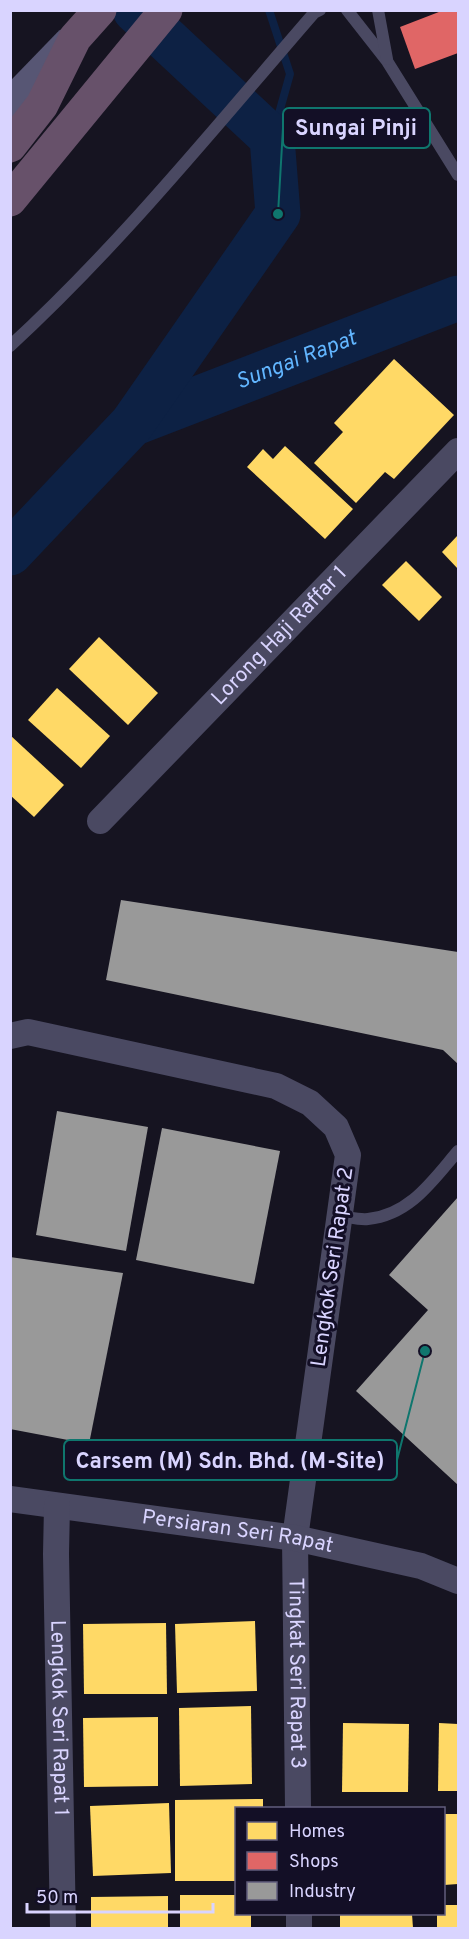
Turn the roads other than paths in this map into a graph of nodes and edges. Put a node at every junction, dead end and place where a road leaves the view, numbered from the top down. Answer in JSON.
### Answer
{"nodes":[{"id":1,"x":100,"y":10,"type":"edge"},
{"id":2,"x":166,"y":10,"type":"edge"},
{"id":3,"x":347,"y":10,"type":"edge"},
{"id":4,"x":378,"y":10,"type":"edge"},
{"id":5,"x":317,"y":12,"type":"edge"},
{"id":6,"x":75,"y":38,"type":"junction"},
{"id":7,"x":387,"y":61,"type":"junction"},
{"id":8,"x":12,"y":98,"type":"edge"},
{"id":9,"x":60,"y":137,"type":"junction"},
{"id":10,"x":10,"y":146,"type":"edge"},
{"id":11,"x":459,"y":175,"type":"edge"},
{"id":12,"x":10,"y":200,"type":"edge"},
{"id":13,"x":10,"y":217,"type":"edge"},
{"id":14,"x":10,"y":346,"type":"edge"},
{"id":15,"x":459,"y":451,"type":"edge"},
{"id":16,"x":100,"y":821,"type":"dead end"},
{"id":17,"x":10,"y":1036,"type":"edge"},
{"id":18,"x":459,"y":1150,"type":"edge"},
{"id":19,"x":340,"y":1216,"type":"junction"},
{"id":20,"x":10,"y":1499,"type":"edge"},
{"id":21,"x":57,"y":1506,"type":"junction"},
{"id":22,"x":295,"y":1538,"type":"junction"},
{"id":23,"x":459,"y":1581,"type":"edge"},
{"id":24,"x":298,"y":1807,"type":"edge"},
{"id":25,"x":63,"y":1929,"type":"edge"}],
"edges":[{"from":1,"to":6,"type":"highway"},
{"from":2,"to":9,"type":"highway"},
{"from":3,"to":7,"type":"lane"},
{"from":4,"to":7,"type":"lane"},
{"from":5,"to":14,"type":"lane"},
{"from":6,"to":8,"type":"street"},
{"from":6,"to":10,"type":"highway"},
{"from":7,"to":11,"type":"lane"},
{"from":9,"to":12,"type":"highway"},
{"from":9,"to":13,"type":"street"},
{"from":15,"to":16,"type":"street","name":"Lorong Haji Raffar 1"},
{"from":17,"to":19,"type":"street","name":"Lengkok Seri Rapat 2"},
{"from":18,"to":19,"type":"lane"},
{"from":19,"to":22,"type":"street","name":"Lengkok Seri Rapat 2"},
{"from":20,"to":21,"type":"street","name":"Persiaran Seri Rapat"},
{"from":21,"to":22,"type":"street","name":"Persiaran Seri Rapat"},
{"from":21,"to":25,"type":"street","name":"Lengkok Seri Rapat 1"},
{"from":22,"to":23,"type":"street","name":"Persiaran Seri Rapat"},
{"from":22,"to":24,"type":"street","name":"Tingkat Seri Rapat 3"}]}
